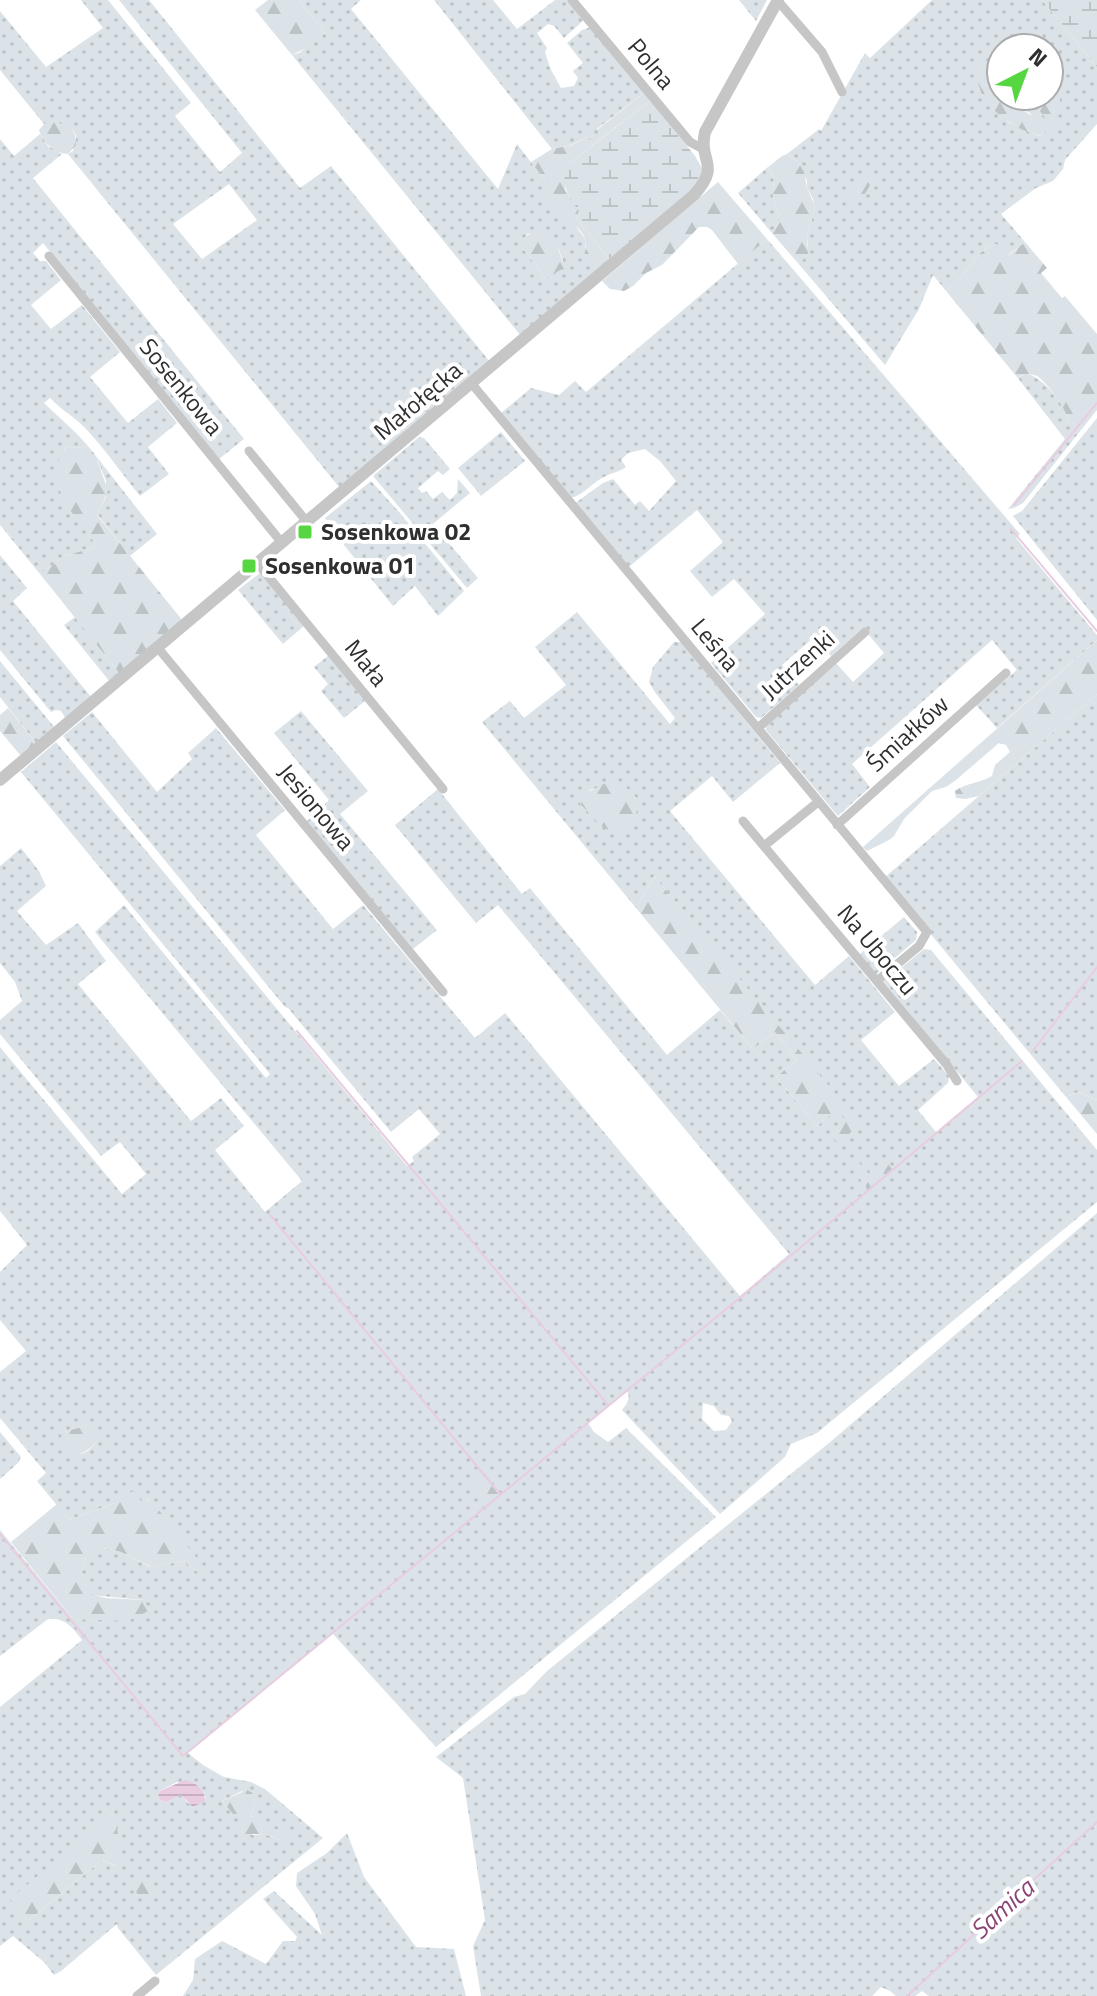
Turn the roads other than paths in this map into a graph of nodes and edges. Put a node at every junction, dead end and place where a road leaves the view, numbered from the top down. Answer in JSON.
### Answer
{"nodes":[{"id":1,"x":572,"y":0,"type":"edge"},
{"id":2,"x":778,"y":0,"type":"edge"},
{"id":3,"x":842,"y":92,"type":"dead end"},
{"id":4,"x":703,"y":149,"type":"junction"},
{"id":5,"x":49,"y":256,"type":"dead end"},
{"id":6,"x":472,"y":384,"type":"junction"},
{"id":7,"x":249,"y":451,"type":"dead end"},
{"id":8,"x":307,"y":522,"type":"junction"},
{"id":9,"x":282,"y":543,"type":"junction"},
{"id":10,"x":258,"y":564,"type":"junction"},
{"id":11,"x":865,"y":632,"type":"dead end"},
{"id":12,"x":158,"y":648,"type":"junction"},
{"id":13,"x":1006,"y":673,"type":"dead end"},
{"id":14,"x":758,"y":728,"type":"junction"},
{"id":15,"x":0,"y":780,"type":"edge"},
{"id":16,"x":443,"y":789,"type":"dead end"},
{"id":17,"x":818,"y":802,"type":"junction"},
{"id":18,"x":743,"y":821,"type":"dead end"},
{"id":19,"x":837,"y":825,"type":"junction"},
{"id":20,"x":764,"y":846,"type":"junction"},
{"id":21,"x":877,"y":981,"type":"junction"},
{"id":22,"x":443,"y":992,"type":"dead end"},
{"id":23,"x":957,"y":1081,"type":"dead end"},
{"id":24,"x":155,"y":1981,"type":"dead end"},
{"id":25,"x":137,"y":1996,"type":"edge"}],
"edges":[{"from":1,"to":4,"type":"street","name":"Polna"},
{"from":2,"to":3,"type":"street"},
{"from":2,"to":4,"type":"street","name":"Małołęcka"},
{"from":4,"to":6,"type":"street","name":"Małołęcka"},
{"from":5,"to":9,"type":"street","name":"Sosenkowa"},
{"from":6,"to":8,"type":"street","name":"Małołęcka"},
{"from":6,"to":14,"type":"street","name":"Leśna"},
{"from":7,"to":8,"type":"street"},
{"from":8,"to":9,"type":"street","name":"Małołęcka"},
{"from":9,"to":10,"type":"street","name":"Małołęcka"},
{"from":10,"to":12,"type":"street","name":"Małołęcka"},
{"from":10,"to":16,"type":"street","name":"Mała"},
{"from":11,"to":14,"type":"street","name":"Jutrzenki"},
{"from":12,"to":15,"type":"street","name":"Małołęcka"},
{"from":12,"to":22,"type":"street","name":"Jesionowa"},
{"from":13,"to":19,"type":"street","name":"Śmiałków"},
{"from":14,"to":17,"type":"street","name":"Leśna"},
{"from":17,"to":19,"type":"street","name":"Leśna"},
{"from":17,"to":20,"type":"street"},
{"from":18,"to":20,"type":"street","name":"Na Uboczu"},
{"from":19,"to":21,"type":"street","name":"Leśna"},
{"from":20,"to":21,"type":"street","name":"Na Uboczu"},
{"from":21,"to":23,"type":"street","name":"Na Uboczu"},
{"from":24,"to":25,"type":"street"}]}
